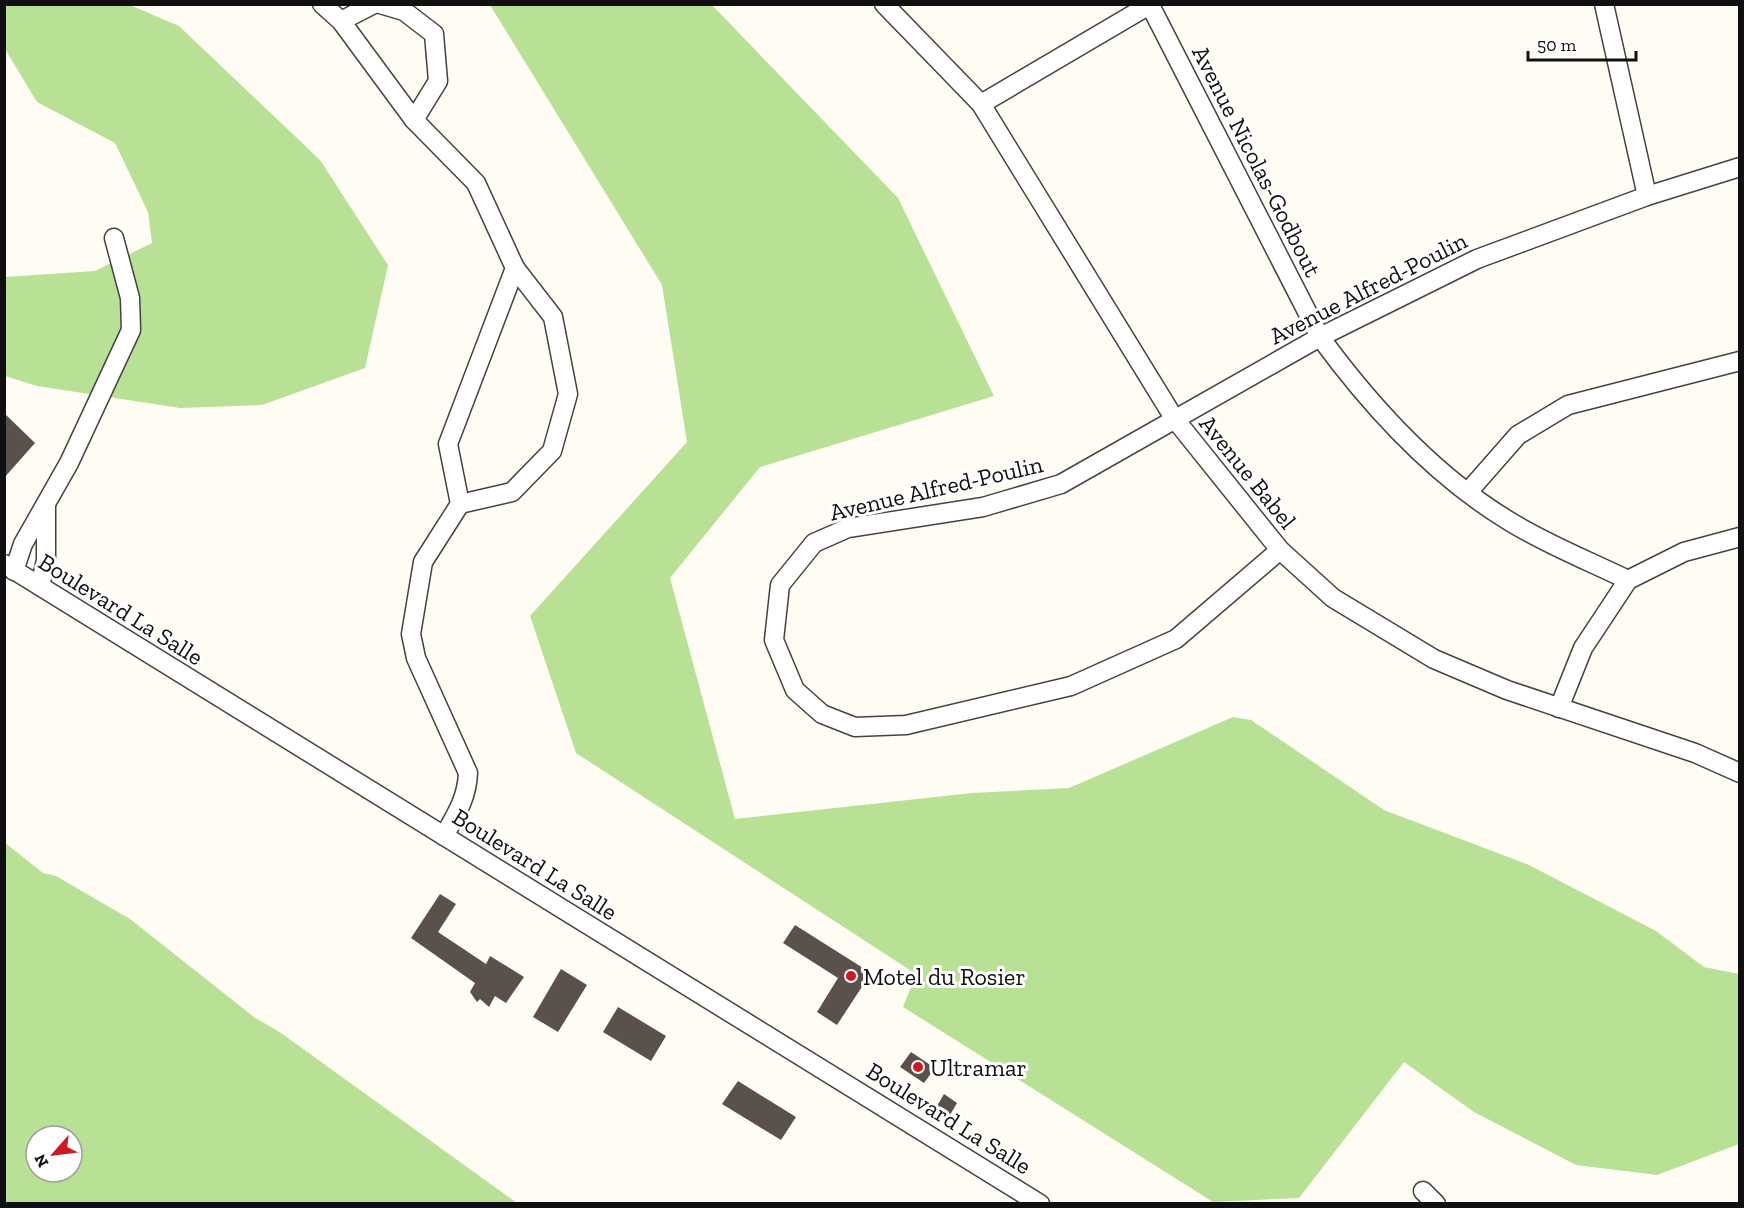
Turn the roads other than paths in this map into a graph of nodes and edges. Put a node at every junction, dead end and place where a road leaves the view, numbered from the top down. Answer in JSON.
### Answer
{"nodes":[{"id":1,"x":322,"y":4,"type":"edge"},
{"id":2,"x":374,"y":4,"type":"edge"},
{"id":3,"x":380,"y":4,"type":"edge"},
{"id":4,"x":884,"y":4,"type":"edge"},
{"id":5,"x":1604,"y":4,"type":"edge"},
{"id":6,"x":1150,"y":5,"type":"edge"},
{"id":7,"x":341,"y":21,"type":"junction"},
{"id":8,"x":981,"y":104,"type":"junction"},
{"id":9,"x":414,"y":120,"type":"junction"},
{"id":10,"x":1740,"y":167,"type":"edge"},
{"id":11,"x":1647,"y":196,"type":"junction"},
{"id":12,"x":114,"y":238,"type":"dead end"},
{"id":13,"x":515,"y":268,"type":"junction"},
{"id":14,"x":1320,"y":337,"type":"junction"},
{"id":15,"x":1740,"y":361,"type":"edge"},
{"id":16,"x":1174,"y":418,"type":"junction"},
{"id":17,"x":1468,"y":492,"type":"junction"},
{"id":18,"x":46,"y":503,"type":"junction"},
{"id":19,"x":460,"y":504,"type":"junction"},
{"id":20,"x":1740,"y":537,"type":"edge"},
{"id":21,"x":1280,"y":550,"type":"junction"},
{"id":22,"x":9,"y":568,"type":"edge"},
{"id":23,"x":1628,"y":580,"type":"junction"},
{"id":24,"x":40,"y":586,"type":"junction"},
{"id":25,"x":1559,"y":708,"type":"junction"},
{"id":26,"x":1740,"y":773,"type":"edge"},
{"id":27,"x":444,"y":836,"type":"junction"},
{"id":28,"x":1040,"y":1203,"type":"edge"}],
"edges":[{"from":1,"to":7,"type":"street"},
{"from":2,"to":7,"type":"street"},
{"from":3,"to":9,"type":"street"},
{"from":4,"to":8,"type":"street","name":"Avenue Babel"},
{"from":5,"to":11,"type":"street"},
{"from":6,"to":8,"type":"street"},
{"from":6,"to":14,"type":"street","name":"Avenue Nicolas-Godbout"},
{"from":7,"to":9,"type":"street"},
{"from":8,"to":16,"type":"street","name":"Avenue Babel"},
{"from":9,"to":13,"type":"street"},
{"from":10,"to":11,"type":"street","name":"Avenue Alfred-Poulin"},
{"from":11,"to":14,"type":"street","name":"Avenue Alfred-Poulin"},
{"from":12,"to":18,"type":"street"},
{"from":13,"to":19,"type":"street"},
{"from":13,"to":19,"type":"street"},
{"from":14,"to":16,"type":"street","name":"Avenue Alfred-Poulin"},
{"from":14,"to":17,"type":"street","name":"Avenue Nicolas-Godbout"},
{"from":15,"to":17,"type":"street"},
{"from":16,"to":21,"type":"street","name":"Avenue Babel"},
{"from":16,"to":21,"type":"street","name":"Avenue Alfred-Poulin"},
{"from":17,"to":23,"type":"street","name":"Avenue Nicolas-Godbout"},
{"from":18,"to":22,"type":"street"},
{"from":18,"to":24,"type":"street"},
{"from":19,"to":27,"type":"street"},
{"from":20,"to":23,"type":"street"},
{"from":21,"to":25,"type":"street","name":"Avenue Babel"},
{"from":22,"to":24,"type":"street","name":"Boulevard La Salle"},
{"from":23,"to":25,"type":"street"},
{"from":24,"to":27,"type":"street","name":"Boulevard La Salle"},
{"from":25,"to":26,"type":"street","name":"Avenue Babel"},
{"from":27,"to":28,"type":"street","name":"Boulevard La Salle"}]}
